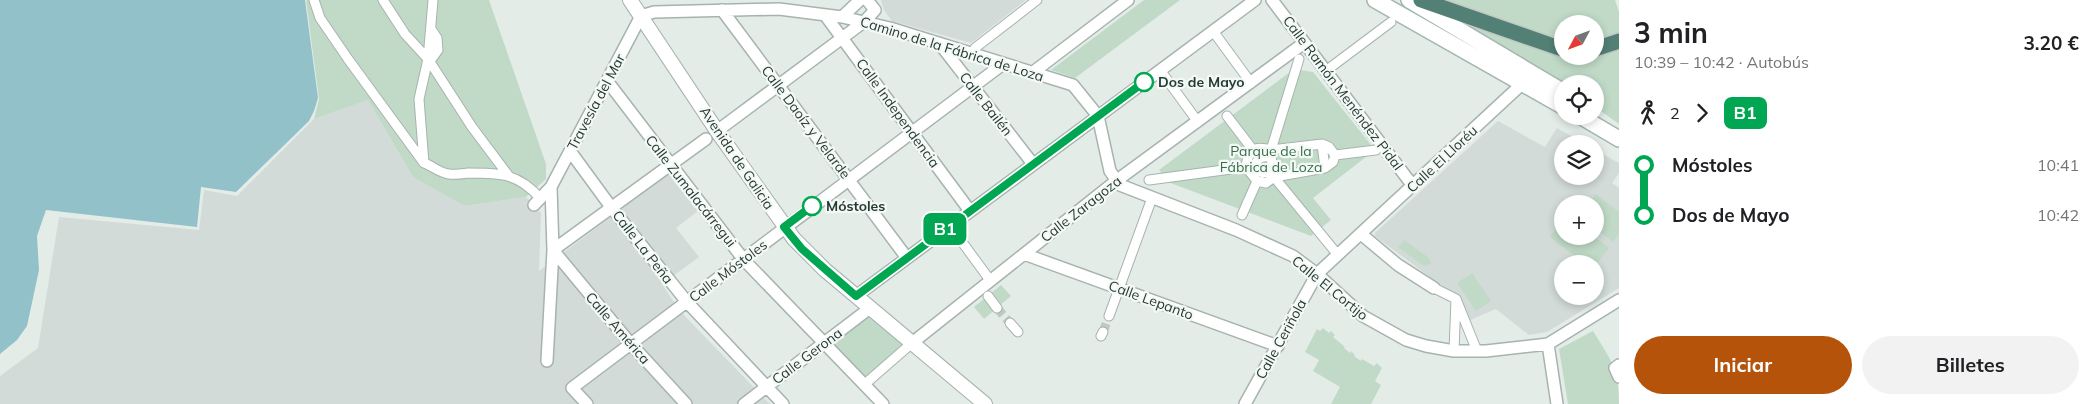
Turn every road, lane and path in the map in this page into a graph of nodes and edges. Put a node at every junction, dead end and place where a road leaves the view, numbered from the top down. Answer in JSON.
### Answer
{"nodes":[{"id":1,"x":314,"y":0,"type":"edge"},
{"id":2,"x":383,"y":0,"type":"edge"},
{"id":3,"x":434,"y":0,"type":"edge"},
{"id":4,"x":630,"y":0,"type":"edge"},
{"id":5,"x":704,"y":0,"type":"edge"},
{"id":6,"x":860,"y":0,"type":"edge"},
{"id":7,"x":867,"y":0,"type":"edge"},
{"id":8,"x":1037,"y":0,"type":"edge"},
{"id":9,"x":1128,"y":0,"type":"edge"},
{"id":10,"x":1255,"y":0,"type":"edge"},
{"id":11,"x":1272,"y":0,"type":"edge"},
{"id":12,"x":1374,"y":0,"type":"edge"},
{"id":13,"x":1409,"y":0,"type":"edge"},
{"id":14,"x":1421,"y":0,"type":"edge"},
{"id":15,"x":741,"y":5,"type":"edge"},
{"id":16,"x":716,"y":10,"type":"junction"},
{"id":17,"x":825,"y":15,"type":"junction"},
{"id":18,"x":641,"y":16,"type":"junction"},
{"id":19,"x":842,"y":17,"type":"junction"},
{"id":20,"x":864,"y":21,"type":"junction"},
{"id":21,"x":1391,"y":22,"type":"dead end"},
{"id":22,"x":400,"y":26,"type":"junction"},
{"id":23,"x":430,"y":31,"type":"junction"},
{"id":24,"x":1213,"y":31,"type":"junction"},
{"id":25,"x":843,"y":38,"type":"junction"},
{"id":26,"x":1619,"y":41,"type":"edge"},
{"id":27,"x":939,"y":43,"type":"junction"},
{"id":28,"x":1304,"y":43,"type":"junction"},
{"id":29,"x":415,"y":45,"type":"junction"},
{"id":30,"x":1554,"y":46,"type":"edge"},
{"id":31,"x":1604,"y":46,"type":"edge"},
{"id":32,"x":975,"y":48,"type":"dead end"},
{"id":33,"x":1299,"y":60,"type":"dead end"},
{"id":34,"x":428,"y":62,"type":"junction"},
{"id":35,"x":1003,"y":64,"type":"junction"},
{"id":36,"x":1331,"y":67,"type":"dead end"},
{"id":37,"x":1160,"y":70,"type":"junction"},
{"id":38,"x":1032,"y":73,"type":"junction"},
{"id":39,"x":608,"y":82,"type":"junction"},
{"id":40,"x":1251,"y":83,"type":"junction"},
{"id":41,"x":1523,"y":84,"type":"junction"},
{"id":42,"x":779,"y":86,"type":"junction"},
{"id":43,"x":972,"y":86,"type":"junction"},
{"id":44,"x":1554,"y":86,"type":"edge"},
{"id":45,"x":1554,"y":101,"type":"edge"},
{"id":46,"x":1098,"y":116,"type":"junction"},
{"id":47,"x":1227,"y":116,"type":"dead end"},
{"id":48,"x":1604,"y":121,"type":"edge"},
{"id":49,"x":1198,"y":122,"type":"junction"},
{"id":50,"x":1595,"y":125,"type":"edge"},
{"id":51,"x":912,"y":132,"type":"junction"},
{"id":52,"x":1619,"y":132,"type":"edge"},
{"id":53,"x":711,"y":135,"type":"junction"},
{"id":54,"x":1619,"y":139,"type":"edge"},
{"id":55,"x":1322,"y":144,"type":"junction"},
{"id":56,"x":1253,"y":150,"type":"junction"},
{"id":57,"x":1376,"y":150,"type":"dead end"},
{"id":58,"x":570,"y":151,"type":"junction"},
{"id":59,"x":1271,"y":153,"type":"junction"},
{"id":60,"x":1335,"y":154,"type":"junction"},
{"id":61,"x":424,"y":164,"type":"junction"},
{"id":62,"x":1033,"y":164,"type":"junction"},
{"id":63,"x":670,"y":165,"type":"junction"},
{"id":64,"x":1246,"y":167,"type":"junction"},
{"id":65,"x":1325,"y":168,"type":"junction"},
{"id":66,"x":1274,"y":174,"type":"junction"},
{"id":67,"x":508,"y":175,"type":"junction"},
{"id":68,"x":848,"y":179,"type":"junction"},
{"id":69,"x":1150,"y":180,"type":"dead end"},
{"id":70,"x":1116,"y":181,"type":"junction"},
{"id":71,"x":1256,"y":181,"type":"junction"},
{"id":72,"x":1413,"y":186,"type":"junction"},
{"id":73,"x":551,"y":187,"type":"junction"},
{"id":74,"x":1152,"y":198,"type":"junction"},
{"id":75,"x":537,"y":202,"type":"joint"},
{"id":76,"x":611,"y":207,"type":"junction"},
{"id":77,"x":970,"y":211,"type":"junction"},
{"id":78,"x":1242,"y":215,"type":"dead end"},
{"id":79,"x":784,"y":227,"type":"junction"},
{"id":80,"x":954,"y":231,"type":"dead end"},
{"id":81,"x":1361,"y":234,"type":"junction"},
{"id":82,"x":552,"y":250,"type":"junction"},
{"id":83,"x":1024,"y":254,"type":"junction"},
{"id":84,"x":1338,"y":255,"type":"junction"},
{"id":85,"x":907,"y":258,"type":"junction"},
{"id":86,"x":744,"y":260,"type":"junction"},
{"id":87,"x":1317,"y":274,"type":"junction"},
{"id":88,"x":987,"y":276,"type":"dead end"},
{"id":89,"x":1119,"y":288,"type":"junction"},
{"id":90,"x":1434,"y":288,"type":"joint"},
{"id":91,"x":856,"y":296,"type":"junction"},
{"id":92,"x":988,"y":296,"type":"dead end"},
{"id":93,"x":1456,"y":299,"type":"junction"},
{"id":94,"x":1619,"y":300,"type":"edge"},
{"id":95,"x":687,"y":302,"type":"junction"},
{"id":96,"x":870,"y":308,"type":"junction"},
{"id":97,"x":997,"y":308,"type":"tunnel mouth"},
{"id":98,"x":1108,"y":316,"type":"tunnel mouth"},
{"id":99,"x":1010,"y":323,"type":"tunnel mouth"},
{"id":100,"x":1018,"y":332,"type":"dead end"},
{"id":101,"x":630,"y":342,"type":"junction"},
{"id":102,"x":912,"y":343,"type":"junction"},
{"id":103,"x":824,"y":344,"type":"junction"},
{"id":104,"x":1548,"y":344,"type":"junction"},
{"id":105,"x":1278,"y":346,"type":"junction"},
{"id":106,"x":1454,"y":351,"type":"junction"},
{"id":107,"x":1477,"y":351,"type":"junction"},
{"id":108,"x":548,"y":362,"type":"dead end"},
{"id":109,"x":1619,"y":366,"type":"edge"},
{"id":110,"x":1619,"y":377,"type":"edge"},
{"id":111,"x":865,"y":384,"type":"junction"},
{"id":112,"x":767,"y":387,"type":"junction"},
{"id":113,"x":587,"y":404,"type":"edge"},
{"id":114,"x":686,"y":404,"type":"edge"},
{"id":115,"x":744,"y":404,"type":"edge"},
{"id":116,"x":783,"y":404,"type":"edge"},
{"id":117,"x":883,"y":404,"type":"edge"},
{"id":118,"x":985,"y":404,"type":"edge"},
{"id":119,"x":1245,"y":404,"type":"edge"},
{"id":120,"x":1557,"y":404,"type":"edge"}],
"edges":[{"from":1,"to":61,"type":"street"},
{"from":2,"to":22,"type":"street"},
{"from":3,"to":23,"type":"street"},
{"from":4,"to":18,"type":"street","name":"Avenida de Galicia"},
{"from":5,"to":16,"type":"street","name":"Calle Daoíz y Velarde"},
{"from":6,"to":19,"type":"street"},
{"from":7,"to":20,"type":"street"},
{"from":8,"to":32,"type":"street"},
{"from":9,"to":38,"type":"street"},
{"from":10,"to":24,"type":"street"},
{"from":11,"to":28,"type":"street","name":"Calle Ramón Menéndez Pidal"},
{"from":12,"to":41,"type":"main road"},
{"from":13,"to":44,"type":"main road"},
{"from":14,"to":30,"type":"highway"},
{"from":15,"to":16,"type":"street","name":"Camino de la Fábrica de Loza"},
{"from":15,"to":17,"type":"street","name":"Camino de la Fábrica de Loza"},
{"from":16,"to":18,"type":"street","name":"Camino de la Fábrica de Loza"},
{"from":16,"to":42,"type":"street","name":"Calle Daoíz y Velarde"},
{"from":17,"to":19,"type":"street","name":"Camino de la Fábrica de Loza"},
{"from":17,"to":25,"type":"street","name":"Calle Independencia"},
{"from":18,"to":39,"type":"street","name":"Travesía del Mar"},
{"from":18,"to":53,"type":"street","name":"Avenida de Galicia"},
{"from":19,"to":20,"type":"street","name":"Camino de la Fábrica de Loza"},
{"from":20,"to":25,"type":"street"},
{"from":20,"to":27,"type":"street","name":"Camino de la Fábrica de Loza"},
{"from":21,"to":36,"type":"street"},
{"from":22,"to":29,"type":"street"},
{"from":22,"to":29,"type":"street"},
{"from":23,"to":29,"type":"street"},
{"from":23,"to":34,"type":"street"},
{"from":24,"to":37,"type":"street"},
{"from":24,"to":40,"type":"street"},
{"from":25,"to":42,"type":"street"},
{"from":25,"to":51,"type":"street","name":"Calle Independencia"},
{"from":26,"to":31,"type":"highway"},
{"from":27,"to":35,"type":"street","name":"Camino de la Fábrica de Loza"},
{"from":27,"to":43,"type":"street","name":"Calle Bailén"},
{"from":28,"to":40,"type":"street","name":"Calle Zaragoza"},
{"from":28,"to":72,"type":"street","name":"Calle Ramón Menéndez Pidal"},
{"from":29,"to":34,"type":"street"},
{"from":33,"to":59,"type":"street"},
{"from":34,"to":61,"type":"street"},
{"from":34,"to":67,"type":"street"},
{"from":35,"to":38,"type":"street","name":"Camino de la Fábrica de Loza"},
{"from":35,"to":43,"type":"street","name":"Calle Móstoles"},
{"from":37,"to":46,"type":"street"},
{"from":37,"to":49,"type":"street"},
{"from":38,"to":46,"type":"street","name":"Camino de la Fábrica de Loza"},
{"from":39,"to":58,"type":"street","name":"Travesía del Mar"},
{"from":39,"to":63,"type":"street","name":"Calle Zumalacárregui"},
{"from":40,"to":49,"type":"street","name":"Calle Zaragoza"},
{"from":41,"to":45,"type":"main road"},
{"from":41,"to":72,"type":"street","name":"Calle El Lloréu"},
{"from":42,"to":53,"type":"street"},
{"from":42,"to":68,"type":"street","name":"Calle Daoíz y Velarde"},
{"from":43,"to":51,"type":"street","name":"Calle Móstoles"},
{"from":43,"to":62,"type":"street","name":"Calle Bailén"},
{"from":46,"to":62,"type":"street"},
{"from":46,"to":70,"type":"street"},
{"from":47,"to":56,"type":"street"},
{"from":48,"to":52,"type":"main road"},
{"from":49,"to":70,"type":"street","name":"Calle Zaragoza"},
{"from":50,"to":54,"type":"main road"},
{"from":51,"to":68,"type":"street","name":"Calle Móstoles"},
{"from":51,"to":77,"type":"street","name":"Calle Independencia"},
{"from":53,"to":63,"type":"street"},
{"from":53,"to":79,"type":"street","name":"Avenida de Galicia"},
{"from":55,"to":59,"type":"street"},
{"from":55,"to":60,"type":"street"},
{"from":55,"to":65,"type":"street"},
{"from":56,"to":59,"type":"street"},
{"from":56,"to":64,"type":"street"},
{"from":57,"to":60,"type":"street"},
{"from":58,"to":73,"type":"street","name":"Travesía del Mar"},
{"from":58,"to":76,"type":"street","name":"Calle La Peña"},
{"from":59,"to":66,"type":"street"},
{"from":59,"to":66,"type":"street"},
{"from":60,"to":65,"type":"street"},
{"from":61,"to":67,"type":"street"},
{"from":62,"to":77,"type":"street"},
{"from":63,"to":76,"type":"street"},
{"from":63,"to":86,"type":"street","name":"Calle Zumalacárregui"},
{"from":64,"to":69,"type":"street"},
{"from":64,"to":71,"type":"street"},
{"from":65,"to":66,"type":"street"},
{"from":66,"to":71,"type":"street"},
{"from":66,"to":84,"type":"street"},
{"from":67,"to":75,"type":"street"},
{"from":68,"to":79,"type":"street","name":"Calle Móstoles"},
{"from":68,"to":85,"type":"street","name":"Calle Daoíz y Velarde"},
{"from":70,"to":74,"type":"street","name":"Calle El Cortijo"},
{"from":70,"to":83,"type":"street","name":"Calle Zaragoza"},
{"from":71,"to":78,"type":"street"},
{"from":72,"to":81,"type":"street","name":"Calle El Lloréu"},
{"from":73,"to":75,"type":"street","name":"Travesía del Mar"},
{"from":73,"to":82,"type":"street","name":"Travesía del Mar"},
{"from":74,"to":87,"type":"street","name":"Calle El Cortijo"},
{"from":74,"to":89,"type":"street"},
{"from":76,"to":82,"type":"street"},
{"from":76,"to":95,"type":"street","name":"Calle La Peña"},
{"from":77,"to":85,"type":"street"},
{"from":79,"to":86,"type":"street","name":"Calle Móstoles"},
{"from":79,"to":91,"type":"street","name":"Avenida de Galicia"},
{"from":80,"to":88,"type":"street"},
{"from":81,"to":84,"type":"street","name":"Calle El Lloréu"},
{"from":81,"to":90,"type":"street"},
{"from":82,"to":101,"type":"street","name":"Calle América"},
{"from":82,"to":108,"type":"street","name":"Travesía del Mar"},
{"from":83,"to":89,"type":"street","name":"Calle Lepanto"},
{"from":83,"to":102,"type":"street","name":"Calle Zaragoza"},
{"from":84,"to":87,"type":"street","name":"Calle El Lloréu"},
{"from":85,"to":91,"type":"street"},
{"from":86,"to":95,"type":"street","name":"Calle Móstoles"},
{"from":86,"to":103,"type":"street","name":"Calle Zumalacárregui"},
{"from":87,"to":105,"type":"street","name":"Calle Ceriñola"},
{"from":87,"to":106,"type":"street","name":"Calle El Cortijo"},
{"from":89,"to":98,"type":"street"},
{"from":89,"to":105,"type":"street","name":"Calle Lepanto"},
{"from":90,"to":93,"type":"street"},
{"from":91,"to":96,"type":"street","name":"Avenida de Galicia"},
{"from":92,"to":97,"type":"street"},
{"from":93,"to":106,"type":"street"},
{"from":93,"to":107,"type":"street"},
{"from":94,"to":104,"type":"street","name":"Calle El Cortijo"},
{"from":95,"to":101,"type":"street","name":"Calle Móstoles"},
{"from":95,"to":112,"type":"street","name":"Calle La Peña"},
{"from":96,"to":102,"type":"street","name":"Avenida de Galicia"},
{"from":96,"to":103,"type":"street","name":"Calle Gerona"},
{"from":99,"to":100,"type":"street"},
{"from":101,"to":113,"type":"street","name":"Calle Móstoles"},
{"from":101,"to":114,"type":"street","name":"Calle América"},
{"from":102,"to":111,"type":"street","name":"Calle Zaragoza"},
{"from":102,"to":118,"type":"street","name":"Avenida de Galicia"},
{"from":103,"to":111,"type":"street","name":"Calle Zumalacárregui"},
{"from":103,"to":112,"type":"street","name":"Calle Gerona"},
{"from":104,"to":107,"type":"street","name":"Calle El Cortijo"},
{"from":104,"to":120,"type":"street"},
{"from":105,"to":119,"type":"street","name":"Calle Ceriñola"},
{"from":106,"to":107,"type":"street","name":"Calle El Cortijo"},
{"from":109,"to":110,"type":"street"},
{"from":111,"to":117,"type":"street","name":"Calle Zumalacárregui"},
{"from":112,"to":115,"type":"street","name":"Calle Gerona"},
{"from":112,"to":116,"type":"street","name":"Calle La Peña"}]}
